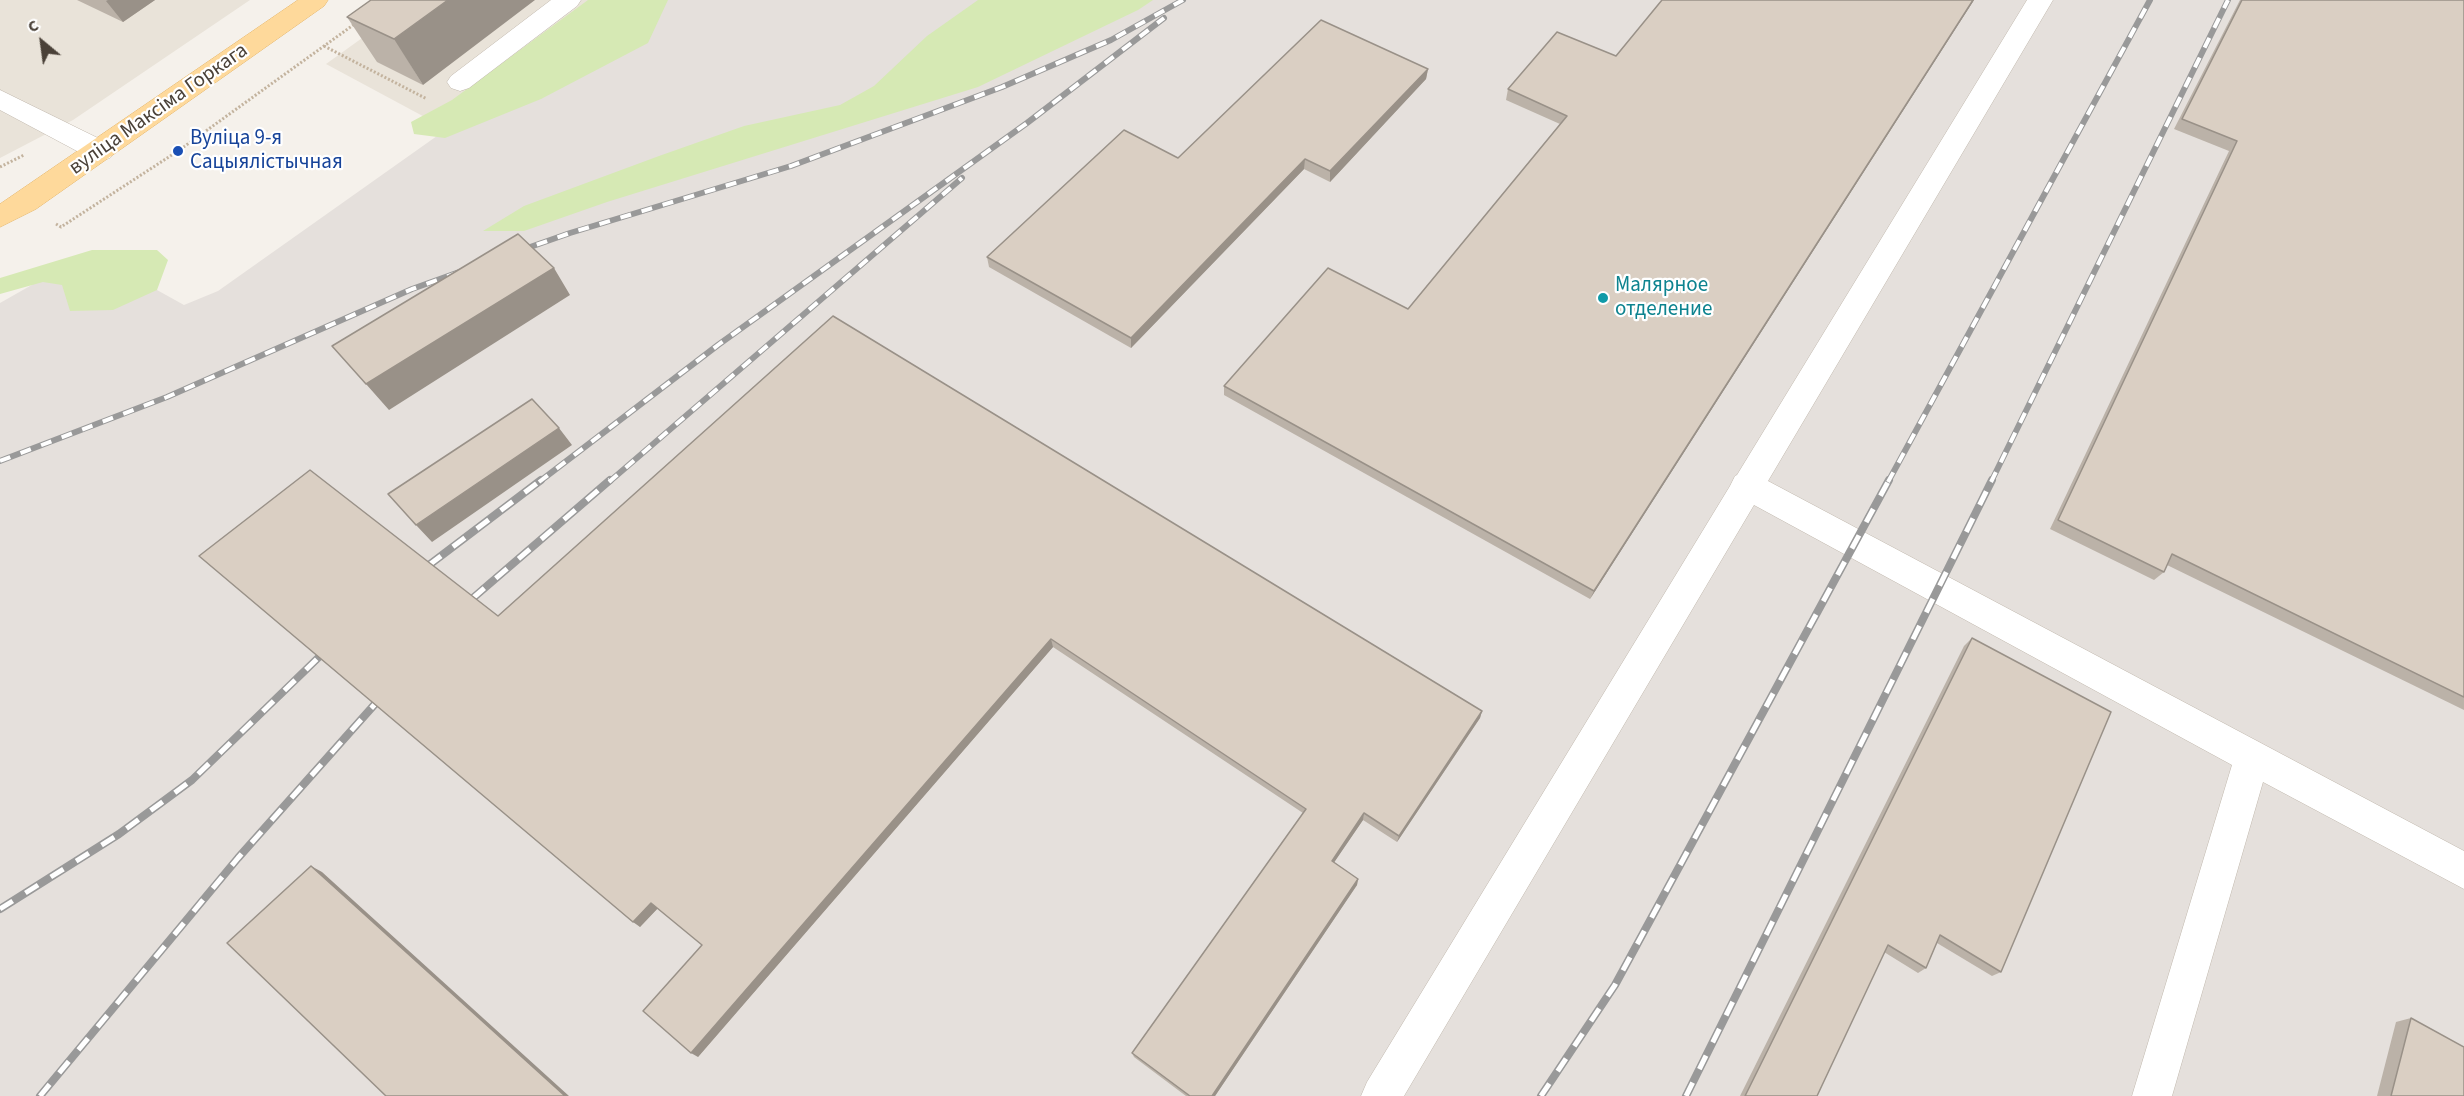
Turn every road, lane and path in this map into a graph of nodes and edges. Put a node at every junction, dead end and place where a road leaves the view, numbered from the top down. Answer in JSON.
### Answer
{"nodes":[{"id":1,"x":315,"y":0,"type":"edge"},
{"id":2,"x":568,"y":0,"type":"edge"},
{"id":3,"x":2040,"y":0,"type":"edge"},
{"id":4,"x":361,"y":20,"type":"edge"},
{"id":5,"x":324,"y":46,"type":"junction"},
{"id":6,"x":460,"y":82,"type":"joint"},
{"id":7,"x":0,"y":99,"type":"edge"},
{"id":8,"x":100,"y":151,"type":"junction"},
{"id":9,"x":0,"y":217,"type":"edge"},
{"id":10,"x":54,"y":222,"type":"dead end"},
{"id":11,"x":1746,"y":485,"type":"junction"},
{"id":12,"x":2252,"y":757,"type":"junction"},
{"id":13,"x":2464,"y":871,"type":"edge"},
{"id":14,"x":1381,"y":1096,"type":"edge"},
{"id":15,"x":2152,"y":1096,"type":"edge"}],
"edges":[{"from":1,"to":8,"type":"main road","name":"вуліца Максіма Горкага"},
{"from":2,"to":6,"type":"lane"},
{"from":3,"to":11,"type":"lane"},
{"from":4,"to":5,"type":"path"},
{"from":5,"to":6,"type":"path"},
{"from":5,"to":10,"type":"path"},
{"from":7,"to":8,"type":"lane"},
{"from":8,"to":9,"type":"main road","name":"вуліца Максіма Горкага"},
{"from":11,"to":12,"type":"lane"},
{"from":11,"to":14,"type":"lane"},
{"from":12,"to":13,"type":"lane"},
{"from":12,"to":15,"type":"lane"}]}
